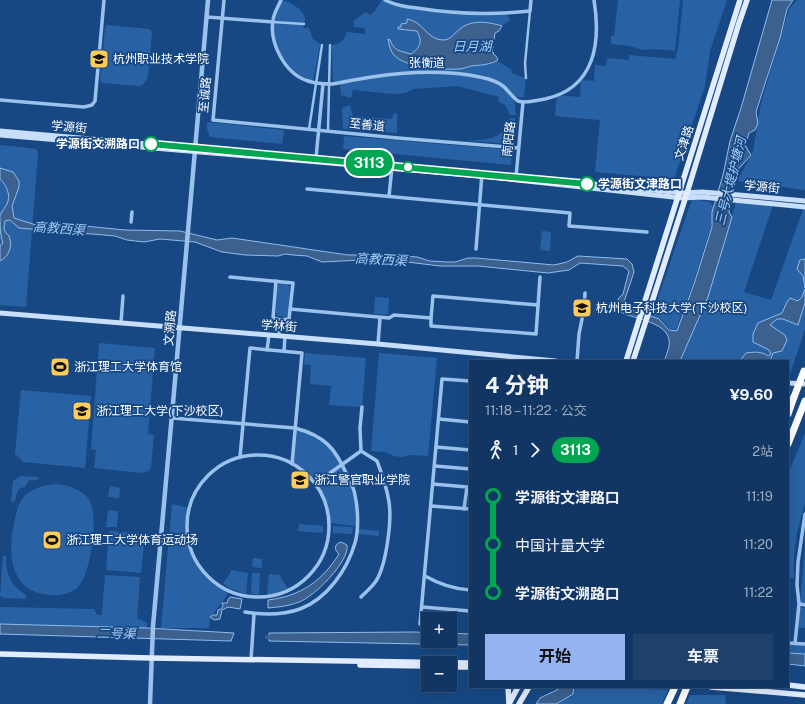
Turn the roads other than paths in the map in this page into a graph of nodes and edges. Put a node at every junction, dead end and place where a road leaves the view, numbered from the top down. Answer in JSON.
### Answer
{"nodes":[{"id":1,"x":104,"y":0,"type":"edge"},
{"id":2,"x":208,"y":0,"type":"edge"},
{"id":3,"x":224,"y":0,"type":"edge"},
{"id":4,"x":281,"y":0,"type":"edge"},
{"id":5,"x":385,"y":0,"type":"edge"},
{"id":6,"x":531,"y":0,"type":"edge"},
{"id":7,"x":594,"y":0,"type":"edge"},
{"id":8,"x":740,"y":0,"type":"edge"},
{"id":9,"x":747,"y":0,"type":"edge"},
{"id":10,"x":530,"y":11,"type":"junction"},
{"id":11,"x":207,"y":16,"type":"junction"},
{"id":12,"x":223,"y":18,"type":"junction"},
{"id":13,"x":273,"y":22,"type":"junction"},
{"id":14,"x":304,"y":24,"type":"dead end"},
{"id":15,"x":322,"y":45,"type":"dead end"},
{"id":16,"x":330,"y":46,"type":"dead end"},
{"id":17,"x":526,"y":78,"type":"dead end"},
{"id":18,"x":316,"y":83,"type":"junction"},
{"id":19,"x":323,"y":84,"type":"junction"},
{"id":20,"x":330,"y":84,"type":"junction"},
{"id":21,"x":0,"y":100,"type":"edge"},
{"id":22,"x":523,"y":102,"type":"junction"},
{"id":23,"x":213,"y":120,"type":"joint"},
{"id":24,"x":309,"y":129,"type":"junction"},
{"id":25,"x":319,"y":130,"type":"junction"},
{"id":26,"x":0,"y":131,"type":"edge"},
{"id":27,"x":328,"y":131,"type":"junction"},
{"id":28,"x":0,"y":135,"type":"edge"},
{"id":29,"x":518,"y":148,"type":"junction"},
{"id":30,"x":196,"y":150,"type":"junction"},
{"id":31,"x":316,"y":158,"type":"junction"},
{"id":32,"x":392,"y":167,"type":"junction"},
{"id":33,"x":482,"y":175,"type":"junction"},
{"id":34,"x":516,"y":177,"type":"junction"},
{"id":35,"x":307,"y":189,"type":"dead end"},
{"id":36,"x":679,"y":195,"type":"junction"},
{"id":37,"x":686,"y":195,"type":"junction"},
{"id":38,"x":389,"y":196,"type":"junction"},
{"id":39,"x":805,"y":201,"type":"edge"},
{"id":40,"x":480,"y":205,"type":"junction"},
{"id":41,"x":805,"y":207,"type":"edge"},
{"id":42,"x":132,"y":212,"type":"dead end"},
{"id":43,"x":131,"y":222,"type":"dead end"},
{"id":44,"x":647,"y":232,"type":"dead end"},
{"id":45,"x":476,"y":249,"type":"dead end"},
{"id":46,"x":230,"y":277,"type":"dead end"},
{"id":47,"x":540,"y":277,"type":"dead end"},
{"id":48,"x":276,"y":281,"type":"junction"},
{"id":49,"x":585,"y":293,"type":"dead end"},
{"id":50,"x":123,"y":296,"type":"dead end"},
{"id":51,"x":538,"y":305,"type":"junction"},
{"id":52,"x":290,"y":309,"type":"junction"},
{"id":53,"x":0,"y":313,"type":"edge"},
{"id":54,"x":380,"y":318,"type":"junction"},
{"id":55,"x":431,"y":318,"type":"junction"},
{"id":56,"x":280,"y":320,"type":"junction"},
{"id":57,"x":121,"y":323,"type":"junction"},
{"id":58,"x":180,"y":328,"type":"junction"},
{"id":59,"x":269,"y":335,"type":"junction"},
{"id":60,"x":279,"y":336,"type":"junction"},
{"id":61,"x":285,"y":337,"type":"junction"},
{"id":62,"x":378,"y":344,"type":"junction"},
{"id":63,"x":267,"y":350,"type":"junction"},
{"id":64,"x":284,"y":351,"type":"junction"},
{"id":65,"x":531,"y":360,"type":"edge"},
{"id":66,"x":577,"y":360,"type":"edge"},
{"id":67,"x":626,"y":360,"type":"edge"},
{"id":68,"x":633,"y":360,"type":"edge"},
{"id":69,"x":805,"y":369,"type":"edge"},
{"id":70,"x":469,"y":381,"type":"edge"},
{"id":71,"x":789,"y":383,"type":"edge"},
{"id":72,"x":805,"y":384,"type":"edge"},
{"id":73,"x":805,"y":401,"type":"edge"},
{"id":74,"x":362,"y":407,"type":"dead end"},
{"id":75,"x":789,"y":411,"type":"edge"},
{"id":76,"x":172,"y":418,"type":"junction"},
{"id":77,"x":439,"y":419,"type":"junction"},
{"id":78,"x":469,"y":422,"type":"edge"},
{"id":79,"x":243,"y":424,"type":"junction"},
{"id":80,"x":296,"y":428,"type":"junction"},
{"id":81,"x":789,"y":441,"type":"edge"},
{"id":82,"x":436,"y":447,"type":"junction"},
{"id":83,"x":469,"y":450,"type":"edge"},
{"id":84,"x":361,"y":451,"type":"junction"},
{"id":85,"x":240,"y":457,"type":"junction"},
{"id":86,"x":292,"y":464,"type":"junction"},
{"id":87,"x":342,"y":464,"type":"junction"},
{"id":88,"x":435,"y":466,"type":"junction"},
{"id":89,"x":469,"y":469,"type":"edge"},
{"id":90,"x":316,"y":482,"type":"junction"},
{"id":91,"x":433,"y":484,"type":"junction"},
{"id":92,"x":469,"y":487,"type":"edge"},
{"id":93,"x":431,"y":506,"type":"junction"},
{"id":94,"x":464,"y":509,"type":"junction"},
{"id":95,"x":469,"y":509,"type":"edge"},
{"id":96,"x":805,"y":514,"type":"edge"},
{"id":97,"x":425,"y":576,"type":"junction"},
{"id":98,"x":469,"y":590,"type":"edge"},
{"id":99,"x":361,"y":597,"type":"dead end"},
{"id":100,"x":800,"y":604,"type":"dead end"},
{"id":101,"x":805,"y":605,"type":"edge"},
{"id":102,"x":422,"y":607,"type":"junction"},
{"id":103,"x":469,"y":611,"type":"edge"},
{"id":104,"x":245,"y":612,"type":"dead end"},
{"id":105,"x":254,"y":614,"type":"junction"},
{"id":106,"x":420,"y":624,"type":"dead end"},
{"id":107,"x":789,"y":643,"type":"edge"},
{"id":108,"x":795,"y":644,"type":"junction"},
{"id":109,"x":805,"y":644,"type":"edge"},
{"id":110,"x":0,"y":655,"type":"edge"},
{"id":111,"x":151,"y":659,"type":"junction"},
{"id":112,"x":251,"y":660,"type":"junction"},
{"id":113,"x":469,"y":663,"type":"edge"},
{"id":114,"x":421,"y":666,"type":"edge"},
{"id":115,"x":457,"y":667,"type":"edge"},
{"id":116,"x":469,"y":667,"type":"edge"},
{"id":117,"x":789,"y":685,"type":"edge"},
{"id":118,"x":805,"y":687,"type":"edge"},
{"id":119,"x":508,"y":688,"type":"edge"},
{"id":120,"x":517,"y":688,"type":"edge"},
{"id":121,"x":528,"y":688,"type":"edge"},
{"id":122,"x":675,"y":688,"type":"edge"},
{"id":123,"x":687,"y":688,"type":"edge"},
{"id":124,"x":724,"y":688,"type":"edge"},
{"id":125,"x":805,"y":695,"type":"edge"},
{"id":126,"x":150,"y":704,"type":"edge"},
{"id":127,"x":509,"y":704,"type":"edge"},
{"id":128,"x":519,"y":704,"type":"edge"},
{"id":129,"x":667,"y":704,"type":"edge"},
{"id":130,"x":680,"y":704,"type":"edge"}],
"edges":[{"from":1,"to":21,"type":"street"},
{"from":2,"to":11,"type":"street","name":"文溯路"},
{"from":3,"to":12,"type":"street","name":"至诚路"},
{"from":4,"to":13,"type":"street"},
{"from":5,"to":10,"type":"street"},
{"from":6,"to":10,"type":"street"},
{"from":7,"to":22,"type":"street"},
{"from":8,"to":36,"type":"main road","name":"文津路"},
{"from":9,"to":37,"type":"main road","name":"文津路"},
{"from":10,"to":17,"type":"street"},
{"from":11,"to":12,"type":"street"},
{"from":11,"to":30,"type":"street","name":"文溯路"},
{"from":12,"to":13,"type":"street"},
{"from":12,"to":23,"type":"street","name":"至诚路"},
{"from":13,"to":14,"type":"street"},
{"from":13,"to":18,"type":"street","name":"张衡道"},
{"from":15,"to":18,"type":"street"},
{"from":16,"to":20,"type":"street"},
{"from":18,"to":19,"type":"street","name":"张衡道"},
{"from":18,"to":24,"type":"street"},
{"from":19,"to":20,"type":"street","name":"张衡道"},
{"from":19,"to":25,"type":"street"},
{"from":20,"to":22,"type":"street","name":"张衡道"},
{"from":20,"to":27,"type":"street"},
{"from":22,"to":29,"type":"street","name":"南阳路"},
{"from":23,"to":24,"type":"street","name":"至善道"},
{"from":24,"to":25,"type":"street","name":"至善道"},
{"from":25,"to":27,"type":"street","name":"至善道"},
{"from":25,"to":31,"type":"street"},
{"from":26,"to":30,"type":"main road","name":"学源街"},
{"from":27,"to":29,"type":"street","name":"至善道"},
{"from":28,"to":30,"type":"main road","name":"学源街"},
{"from":29,"to":34,"type":"street","name":"南阳路"},
{"from":30,"to":31,"type":"main road","name":"学源街"},
{"from":30,"to":32,"type":"main road","name":"学源街"},
{"from":30,"to":58,"type":"street","name":"文溯路"},
{"from":31,"to":32,"type":"main road","name":"学源街"},
{"from":32,"to":33,"type":"main road","name":"学源街"},
{"from":32,"to":38,"type":"street"},
{"from":33,"to":34,"type":"main road","name":"学源街"},
{"from":33,"to":36,"type":"main road","name":"学源街"},
{"from":33,"to":40,"type":"street"},
{"from":34,"to":36,"type":"main road","name":"学源街"},
{"from":35,"to":38,"type":"street"},
{"from":36,"to":37,"type":"main road","name":"学源街"},
{"from":36,"to":67,"type":"main road","name":"文津路"},
{"from":37,"to":39,"type":"main road","name":"学源街"},
{"from":37,"to":41,"type":"main road","name":"学源街"},
{"from":37,"to":68,"type":"main road","name":"文津路"},
{"from":38,"to":40,"type":"street"},
{"from":40,"to":44,"type":"street"},
{"from":40,"to":45,"type":"street"},
{"from":42,"to":43,"type":"street"},
{"from":46,"to":48,"type":"street"},
{"from":47,"to":51,"type":"street"},
{"from":48,"to":52,"type":"street"},
{"from":48,"to":56,"type":"street"},
{"from":49,"to":66,"type":"street"},
{"from":50,"to":57,"type":"street"},
{"from":51,"to":55,"type":"street"},
{"from":51,"to":55,"type":"street"},
{"from":52,"to":54,"type":"street"},
{"from":52,"to":56,"type":"street"},
{"from":53,"to":57,"type":"main road","name":"学林街"},
{"from":54,"to":55,"type":"street"},
{"from":54,"to":62,"type":"street"},
{"from":56,"to":60,"type":"street"},
{"from":57,"to":58,"type":"main road","name":"学林街"},
{"from":58,"to":59,"type":"main road","name":"学林街"},
{"from":58,"to":76,"type":"street","name":"文溯路"},
{"from":59,"to":60,"type":"main road","name":"学林街"},
{"from":59,"to":63,"type":"street"},
{"from":60,"to":61,"type":"main road","name":"学林街"},
{"from":61,"to":62,"type":"main road","name":"学林街"},
{"from":61,"to":64,"type":"street"},
{"from":62,"to":65,"type":"main road","name":"学林街"},
{"from":63,"to":64,"type":"street"},
{"from":63,"to":79,"type":"street"},
{"from":64,"to":80,"type":"street"},
{"from":69,"to":75,"type":"highway","bridge":true},
{"from":70,"to":77,"type":"street"},
{"from":71,"to":72,"type":"main road"},
{"from":73,"to":81,"type":"highway"},
{"from":74,"to":84,"type":"street"},
{"from":76,"to":79,"type":"street"},
{"from":76,"to":111,"type":"street","name":"文溯路"},
{"from":77,"to":78,"type":"street"},
{"from":77,"to":82,"type":"street"},
{"from":79,"to":80,"type":"street"},
{"from":79,"to":85,"type":"street"},
{"from":80,"to":86,"type":"street"},
{"from":80,"to":87,"type":"street"},
{"from":82,"to":83,"type":"street"},
{"from":82,"to":88,"type":"street"},
{"from":84,"to":87,"type":"street"},
{"from":84,"to":99,"type":"street"},
{"from":85,"to":86,"type":"street"},
{"from":85,"to":90,"type":"street"},
{"from":86,"to":90,"type":"street"},
{"from":87,"to":90,"type":"street"},
{"from":87,"to":105,"type":"street"},
{"from":88,"to":89,"type":"street"},
{"from":88,"to":91,"type":"street"},
{"from":91,"to":92,"type":"street"},
{"from":91,"to":93,"type":"street"},
{"from":92,"to":94,"type":"street"},
{"from":93,"to":94,"type":"street"},
{"from":93,"to":97,"type":"street"},
{"from":94,"to":95,"type":"street"},
{"from":96,"to":108,"type":"street"},
{"from":97,"to":98,"type":"street"},
{"from":97,"to":102,"type":"street"},
{"from":100,"to":101,"type":"street"},
{"from":102,"to":103,"type":"street"},
{"from":102,"to":106,"type":"street"},
{"from":104,"to":105,"type":"street"},
{"from":105,"to":112,"type":"street"},
{"from":107,"to":108,"type":"street"},
{"from":108,"to":109,"type":"street"},
{"from":110,"to":111,"type":"main road"},
{"from":111,"to":112,"type":"main road"},
{"from":111,"to":114,"type":"main road"},
{"from":111,"to":126,"type":"street","name":"文溯路"},
{"from":112,"to":113,"type":"main road"},
{"from":115,"to":116,"type":"main road"},
{"from":117,"to":118,"type":"main road"},
{"from":119,"to":127,"type":"main road"},
{"from":120,"to":127,"type":"main road"},
{"from":121,"to":128,"type":"main road"},
{"from":122,"to":129,"type":"highway"},
{"from":123,"to":130,"type":"highway"},
{"from":124,"to":125,"type":"main road"}]}
